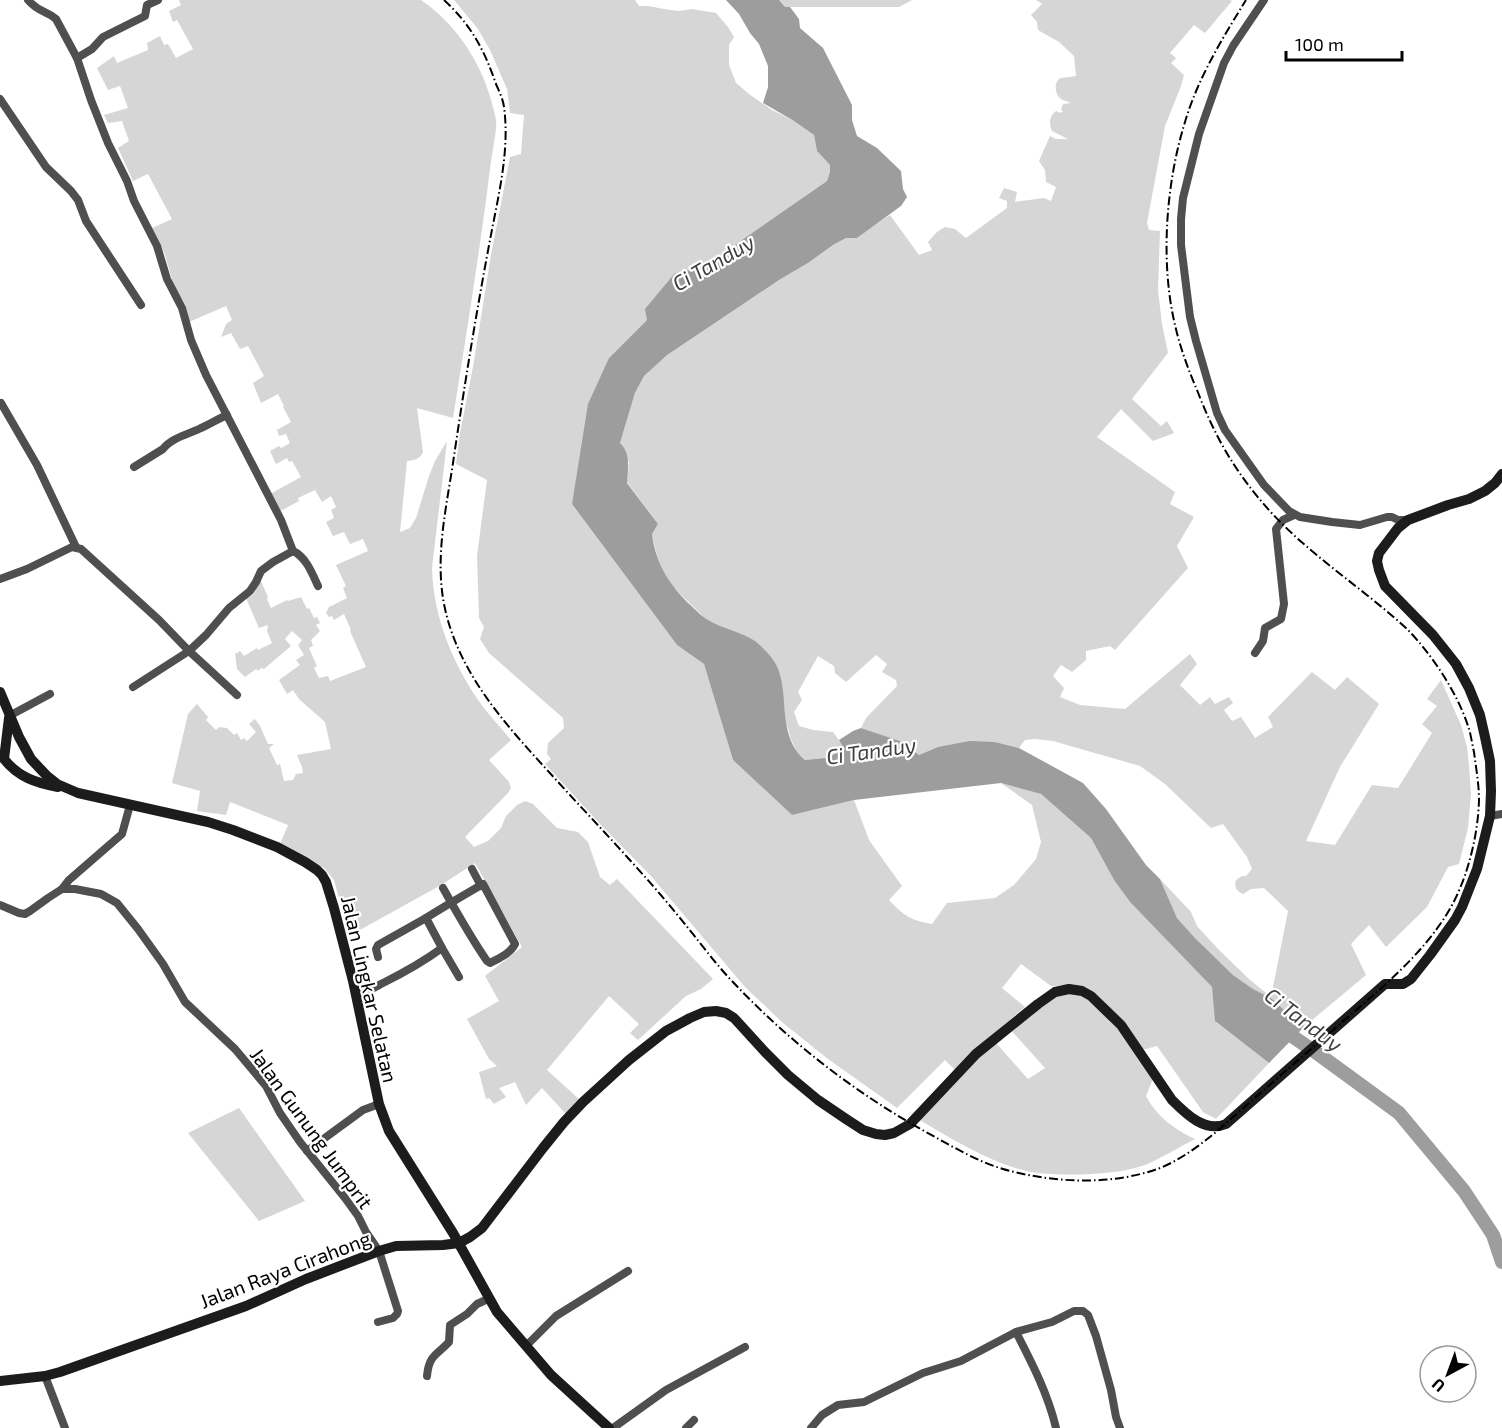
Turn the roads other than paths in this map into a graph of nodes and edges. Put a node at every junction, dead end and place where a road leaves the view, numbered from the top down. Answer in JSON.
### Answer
{"nodes":[{"id":1,"x":28,"y":0,"type":"edge"},
{"id":2,"x":158,"y":0,"type":"edge"},
{"id":3,"x":1264,"y":0,"type":"edge"},
{"id":4,"x":77,"y":58,"type":"junction"},
{"id":5,"x":0,"y":99,"type":"edge"},
{"id":6,"x":141,"y":305,"type":"dead end"},
{"id":7,"x":1,"y":402,"type":"edge"},
{"id":8,"x":227,"y":414,"type":"junction"},
{"id":9,"x":134,"y":467,"type":"dead end"},
{"id":10,"x":1502,"y":474,"type":"edge"},
{"id":11,"x":1294,"y":515,"type":"junction"},
{"id":12,"x":1408,"y":520,"type":"junction"},
{"id":13,"x":76,"y":547,"type":"junction"},
{"id":14,"x":293,"y":551,"type":"junction"},
{"id":15,"x":0,"y":579,"type":"edge"},
{"id":16,"x":318,"y":586,"type":"dead end"},
{"id":17,"x":189,"y":651,"type":"junction"},
{"id":18,"x":1255,"y":653,"type":"dead end"},
{"id":19,"x":133,"y":687,"type":"dead end"},
{"id":20,"x":0,"y":692,"type":"edge"},
{"id":21,"x":50,"y":694,"type":"dead end"},
{"id":22,"x":237,"y":695,"type":"dead end"},
{"id":23,"x":9,"y":716,"type":"junction"},
{"id":24,"x":67,"y":789,"type":"junction"},
{"id":25,"x":130,"y":805,"type":"junction"},
{"id":26,"x":1502,"y":814,"type":"edge"},
{"id":27,"x":1490,"y":816,"type":"junction"},
{"id":28,"x":472,"y":869,"type":"dead end"},
{"id":29,"x":481,"y":886,"type":"junction"},
{"id":30,"x":443,"y":888,"type":"dead end"},
{"id":31,"x":62,"y":890,"type":"junction"},
{"id":32,"x":451,"y":903,"type":"junction"},
{"id":33,"x":0,"y":905,"type":"edge"},
{"id":34,"x":426,"y":918,"type":"junction"},
{"id":35,"x":442,"y":948,"type":"junction"},
{"id":36,"x":378,"y":957,"type":"dead end"},
{"id":37,"x":459,"y":977,"type":"dead end"},
{"id":38,"x":357,"y":997,"type":"junction"},
{"id":39,"x":379,"y":1104,"type":"junction"},
{"id":40,"x":307,"y":1151,"type":"junction"},
{"id":41,"x":459,"y":1243,"type":"junction"},
{"id":42,"x":379,"y":1251,"type":"junction"},
{"id":43,"x":628,"y":1270,"type":"dead end"},
{"id":44,"x":488,"y":1299,"type":"junction"},
{"id":45,"x":378,"y":1322,"type":"dead end"},
{"id":46,"x":1016,"y":1332,"type":"junction"},
{"id":47,"x":526,"y":1346,"type":"junction"},
{"id":48,"x":745,"y":1347,"type":"dead end"},
{"id":49,"x":45,"y":1376,"type":"junction"},
{"id":50,"x":427,"y":1376,"type":"dead end"},
{"id":51,"x":0,"y":1381,"type":"edge"},
{"id":52,"x":694,"y":1420,"type":"dead end"},
{"id":53,"x":65,"y":1428,"type":"edge"},
{"id":54,"x":611,"y":1428,"type":"edge"},
{"id":55,"x":686,"y":1428,"type":"edge"},
{"id":56,"x":812,"y":1428,"type":"edge"},
{"id":57,"x":1056,"y":1428,"type":"edge"},
{"id":58,"x":1120,"y":1428,"type":"edge"}],
"edges":[{"from":1,"to":4,"type":"street"},
{"from":2,"to":4,"type":"street"},
{"from":3,"to":11,"type":"street"},
{"from":4,"to":8,"type":"street"},
{"from":5,"to":6,"type":"street"},
{"from":7,"to":13,"type":"street"},
{"from":8,"to":9,"type":"street"},
{"from":8,"to":14,"type":"street"},
{"from":10,"to":12,"type":"street","name":"Jalan Raya Cirahong"},
{"from":11,"to":12,"type":"street"},
{"from":11,"to":18,"type":"street"},
{"from":12,"to":27,"type":"street","name":"Jalan Raya Cirahong"},
{"from":13,"to":15,"type":"street"},
{"from":13,"to":17,"type":"street"},
{"from":14,"to":16,"type":"street"},
{"from":14,"to":17,"type":"street"},
{"from":17,"to":19,"type":"street"},
{"from":17,"to":22,"type":"street"},
{"from":20,"to":23,"type":"street","name":"Jalan Lingkar Selatan"},
{"from":21,"to":23,"type":"street"},
{"from":23,"to":24,"type":"street","name":"Jalan Lingkar Selatan"},
{"from":23,"to":24,"type":"street"},
{"from":24,"to":25,"type":"street","name":"Jalan Lingkar Selatan"},
{"from":25,"to":31,"type":"street"},
{"from":25,"to":38,"type":"street","name":"Jalan Lingkar Selatan"},
{"from":26,"to":27,"type":"street"},
{"from":27,"to":41,"type":"street","name":"Jalan Raya Cirahong"},
{"from":28,"to":29,"type":"street"},
{"from":29,"to":32,"type":"street"},
{"from":29,"to":32,"type":"street"},
{"from":30,"to":32,"type":"street"},
{"from":31,"to":33,"type":"street"},
{"from":31,"to":40,"type":"street","name":"Jalan Gunung Jumprit"},
{"from":32,"to":34,"type":"street"},
{"from":34,"to":35,"type":"street"},
{"from":34,"to":36,"type":"street"},
{"from":35,"to":37,"type":"street"},
{"from":35,"to":38,"type":"street"},
{"from":38,"to":39,"type":"street","name":"Jalan Lingkar Selatan"},
{"from":39,"to":40,"type":"street"},
{"from":39,"to":41,"type":"street","name":"Jalan Lingkar Selatan"},
{"from":40,"to":42,"type":"street","name":"Jalan Gunung Jumprit"},
{"from":41,"to":42,"type":"street","name":"Jalan Raya Cirahong"},
{"from":41,"to":44,"type":"street","name":"Jalan Lingkar Selatan"},
{"from":42,"to":45,"type":"street","name":"Jalan Gunung Jumprit"},
{"from":42,"to":49,"type":"street","name":"Jalan Raya Cirahong"},
{"from":43,"to":47,"type":"street"},
{"from":44,"to":47,"type":"street","name":"Jalan Lingkar Selatan"},
{"from":44,"to":50,"type":"street"},
{"from":46,"to":56,"type":"street"},
{"from":46,"to":57,"type":"street"},
{"from":46,"to":58,"type":"street"},
{"from":47,"to":54,"type":"street","name":"Jalan Lingkar Selatan"},
{"from":48,"to":54,"type":"street"},
{"from":49,"to":51,"type":"street","name":"Jalan Raya Cirahong"},
{"from":49,"to":53,"type":"street"},
{"from":52,"to":55,"type":"street"}]}
